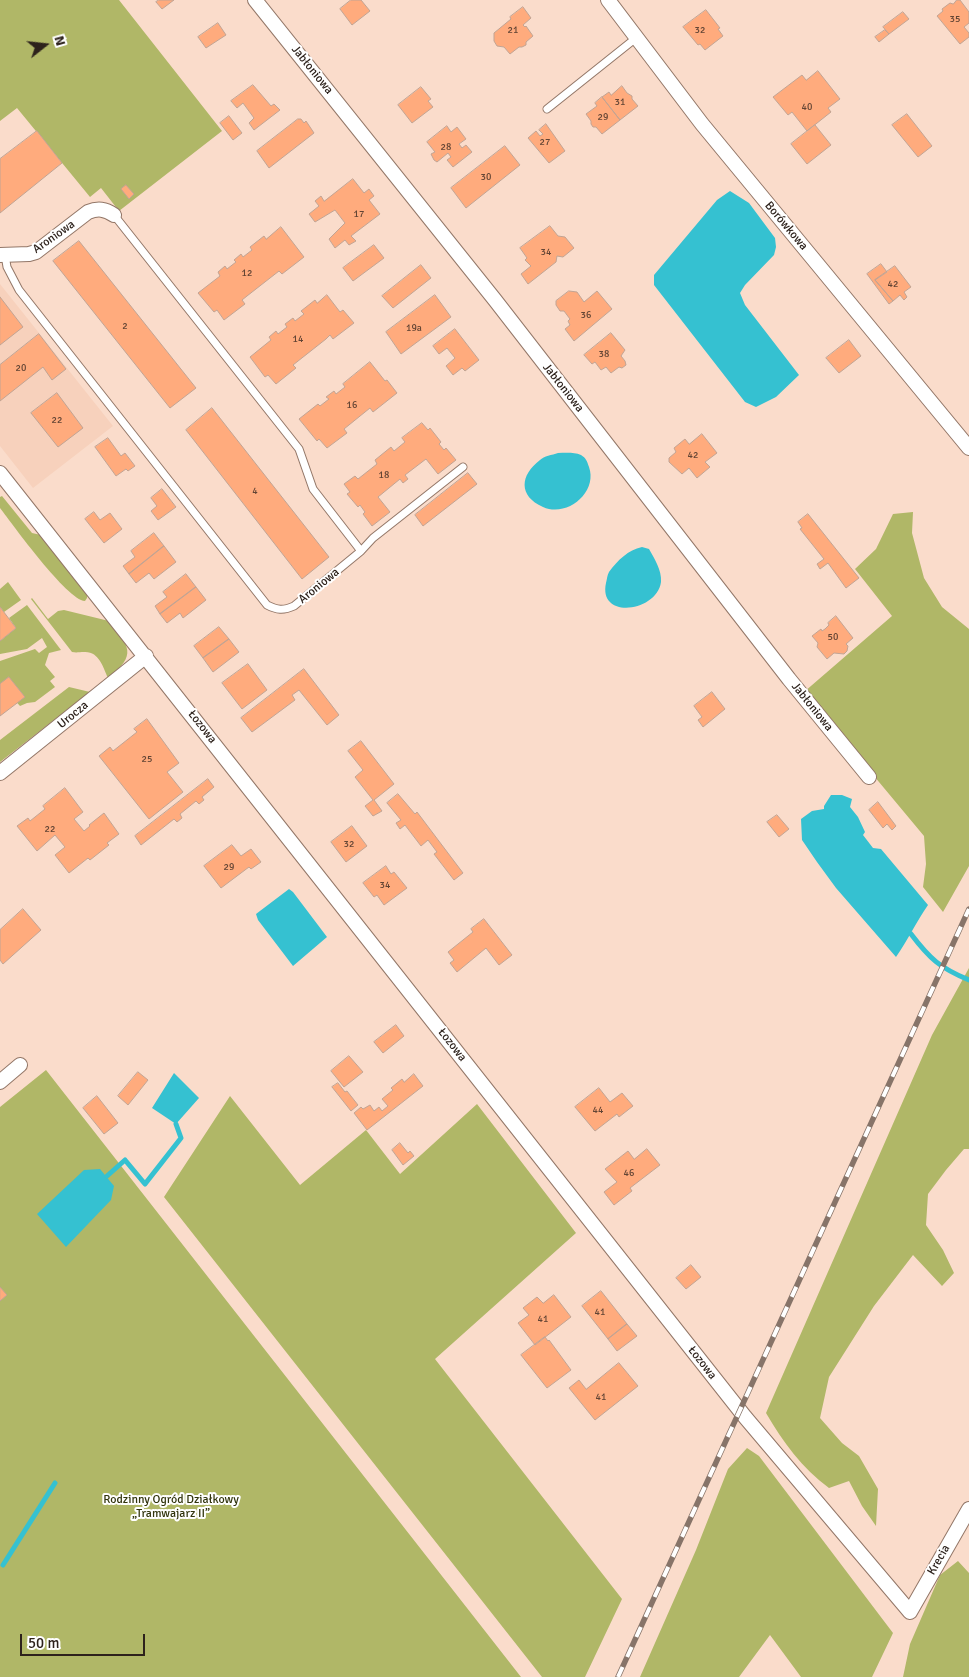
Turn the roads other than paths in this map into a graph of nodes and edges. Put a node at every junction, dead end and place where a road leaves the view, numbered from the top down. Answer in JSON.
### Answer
{"nodes":[{"id":1,"x":255,"y":0,"type":"edge"},
{"id":2,"x":608,"y":0,"type":"edge"},
{"id":3,"x":636,"y":38,"type":"junction"},
{"id":4,"x":547,"y":109,"type":"dead end"},
{"id":5,"x":114,"y":215,"type":"joint"},
{"id":6,"x":3,"y":255,"type":"edge"},
{"id":7,"x":969,"y":448,"type":"edge"},
{"id":8,"x":463,"y":467,"type":"dead end"},
{"id":9,"x":0,"y":473,"type":"edge"},
{"id":10,"x":362,"y":551,"type":"junction"},
{"id":11,"x":146,"y":656,"type":"junction"},
{"id":12,"x":0,"y":773,"type":"edge"},
{"id":13,"x":869,"y":777,"type":"dead end"},
{"id":14,"x":20,"y":1064,"type":"dead end"},
{"id":15,"x":0,"y":1082,"type":"edge"},
{"id":16,"x":969,"y":1509,"type":"edge"},
{"id":17,"x":910,"y":1612,"type":"joint"}],
"edges":[{"from":1,"to":13,"type":"street","name":"Jabłoniowa"},
{"from":2,"to":3,"type":"street","name":"Borówkowa"},
{"from":3,"to":4,"type":"lane"},
{"from":3,"to":7,"type":"street","name":"Borówkowa"},
{"from":5,"to":6,"type":"street","name":"Aroniowa"},
{"from":5,"to":10,"type":"lane","name":"Aroniowa"},
{"from":6,"to":10,"type":"lane","name":"Aroniowa"},
{"from":8,"to":10,"type":"lane","name":"Aroniowa"},
{"from":9,"to":11,"type":"street","name":"Łozowa"},
{"from":11,"to":12,"type":"street","name":"Urocza"},
{"from":11,"to":17,"type":"street","name":"Łozowa"},
{"from":14,"to":15,"type":"street"},
{"from":16,"to":17,"type":"street","name":"Krecia"}]}
